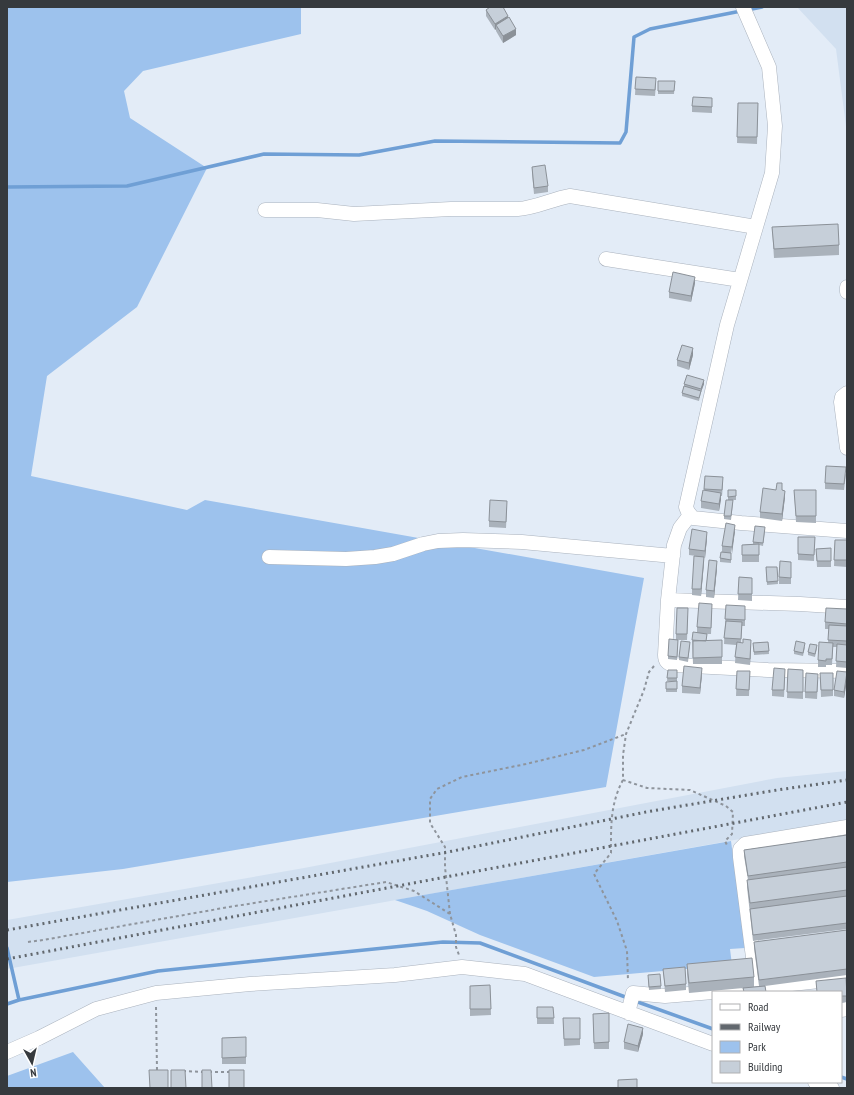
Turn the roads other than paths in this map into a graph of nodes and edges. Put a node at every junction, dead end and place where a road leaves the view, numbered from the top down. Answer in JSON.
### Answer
{"nodes":[{"id":1,"x":745,"y":10,"type":"edge"},
{"id":2,"x":264,"y":210,"type":"dead end"},
{"id":3,"x":756,"y":227,"type":"junction"},
{"id":4,"x":606,"y":259,"type":"dead end"},
{"id":5,"x":740,"y":280,"type":"junction"},
{"id":6,"x":847,"y":287,"type":"edge"},
{"id":7,"x":847,"y":292,"type":"edge"},
{"id":8,"x":847,"y":393,"type":"edge"},
{"id":9,"x":847,"y":448,"type":"edge"},
{"id":10,"x":690,"y":515,"type":"junction"},
{"id":11,"x":847,"y":531,"type":"edge"},
{"id":12,"x":673,"y":556,"type":"junction"},
{"id":13,"x":268,"y":557,"type":"dead end"},
{"id":14,"x":668,"y":600,"type":"junction"},
{"id":15,"x":847,"y":607,"type":"edge"},
{"id":16,"x":847,"y":671,"type":"edge"},
{"id":17,"x":847,"y":828,"type":"edge"},
{"id":18,"x":758,"y":882,"type":"edge"},
{"id":19,"x":744,"y":884,"type":"junction"},
{"id":20,"x":762,"y":910,"type":"edge"},
{"id":21,"x":747,"y":912,"type":"junction"},
{"id":22,"x":766,"y":943,"type":"edge"},
{"id":23,"x":751,"y":945,"type":"junction"},
{"id":24,"x":847,"y":978,"type":"edge"},
{"id":25,"x":757,"y":988,"type":"junction"},
{"id":26,"x":728,"y":991,"type":"edge"},
{"id":27,"x":712,"y":992,"type":"edge"},
{"id":28,"x":688,"y":995,"type":"junction"},
{"id":29,"x":712,"y":1003,"type":"edge"},
{"id":30,"x":628,"y":1013,"type":"junction"},
{"id":31,"x":712,"y":1044,"type":"edge"},
{"id":32,"x":7,"y":1052,"type":"edge"},
{"id":33,"x":818,"y":1083,"type":"edge"},
{"id":34,"x":832,"y":1088,"type":"edge"}],
"edges":[{"from":1,"to":3,"type":"street"},
{"from":2,"to":3,"type":"street"},
{"from":3,"to":5,"type":"street"},
{"from":4,"to":5,"type":"street"},
{"from":5,"to":10,"type":"street"},
{"from":6,"to":7,"type":"street"},
{"from":8,"to":9,"type":"street"},
{"from":10,"to":11,"type":"street"},
{"from":10,"to":12,"type":"street"},
{"from":12,"to":13,"type":"street"},
{"from":12,"to":14,"type":"street"},
{"from":14,"to":15,"type":"street"},
{"from":14,"to":16,"type":"street"},
{"from":17,"to":19,"type":"street"},
{"from":18,"to":19,"type":"street"},
{"from":19,"to":21,"type":"street"},
{"from":20,"to":21,"type":"street"},
{"from":21,"to":23,"type":"street"},
{"from":22,"to":23,"type":"street"},
{"from":23,"to":25,"type":"street"},
{"from":24,"to":25,"type":"street"},
{"from":25,"to":26,"type":"street"},
{"from":27,"to":28,"type":"street"},
{"from":28,"to":29,"type":"street"},
{"from":28,"to":30,"type":"street"},
{"from":30,"to":31,"type":"street"},
{"from":30,"to":32,"type":"street"},
{"from":33,"to":34,"type":"street"}]}
